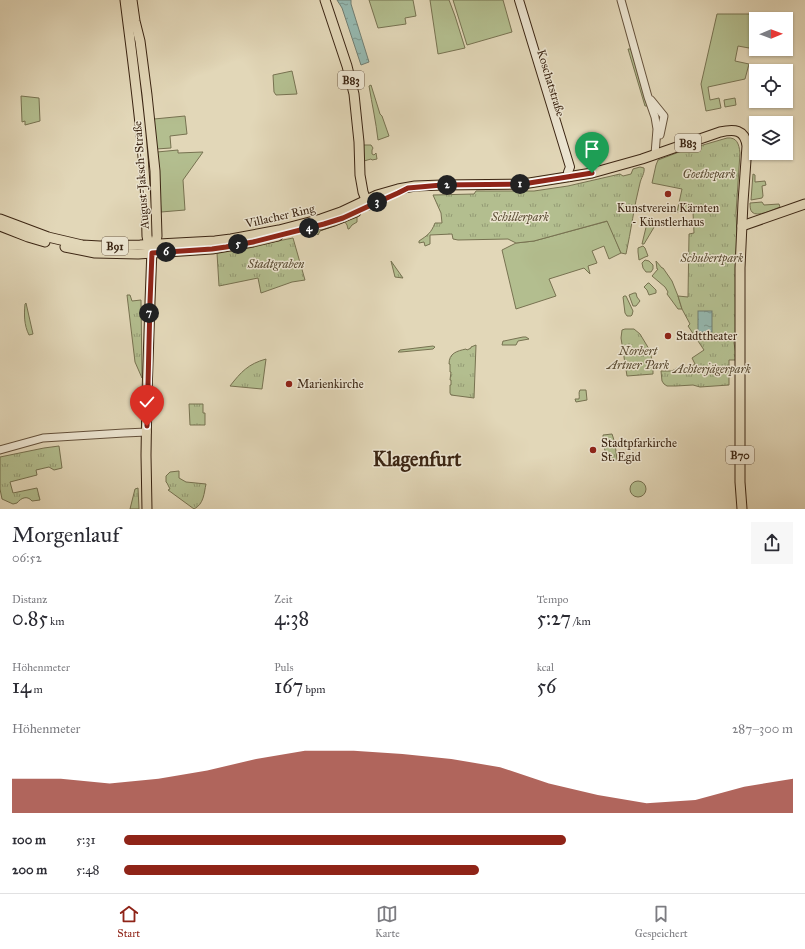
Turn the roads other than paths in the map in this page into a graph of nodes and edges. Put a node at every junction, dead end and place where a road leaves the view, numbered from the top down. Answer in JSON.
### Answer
{"nodes":[{"id":1,"x":125,"y":0,"type":"edge"},
{"id":2,"x":132,"y":0,"type":"edge"},
{"id":3,"x":325,"y":0,"type":"edge"},
{"id":4,"x":514,"y":0,"type":"edge"},
{"id":5,"x":519,"y":0,"type":"edge"},
{"id":6,"x":621,"y":0,"type":"edge"},
{"id":7,"x":648,"y":97,"type":"junction"},
{"id":8,"x":655,"y":154,"type":"junction"},
{"id":9,"x":569,"y":174,"type":"junction"},
{"id":10,"x":364,"y":202,"type":"junction"},
{"id":11,"x":805,"y":204,"type":"edge"},
{"id":12,"x":0,"y":219,"type":"edge"},
{"id":13,"x":157,"y":225,"type":"junction"},
{"id":14,"x":0,"y":226,"type":"edge"},
{"id":15,"x":742,"y":226,"type":"junction"},
{"id":16,"x":178,"y":243,"type":"junction"},
{"id":17,"x":152,"y":249,"type":"junction"},
{"id":18,"x":147,"y":432,"type":"junction"},
{"id":19,"x":0,"y":450,"type":"edge"},
{"id":20,"x":147,"y":509,"type":"edge"},
{"id":21,"x":742,"y":509,"type":"edge"}],
"edges":[{"from":1,"to":17,"type":"main road","name":"August-Jaksch-Straße"},
{"from":2,"to":13,"type":"main road","name":"August-Jaksch-Straße"},
{"from":3,"to":10,"type":"main road","number":"B83"},
{"from":4,"to":9,"type":"main road","name":"Koschatstraße"},
{"from":5,"to":9,"type":"main road","name":"Koschatstraße"},
{"from":6,"to":7,"type":"street"},
{"from":7,"to":8,"type":"street"},
{"from":7,"to":8,"type":"street"},
{"from":8,"to":9,"type":"main road","name":"Villacher Ring","number":"B83"},
{"from":8,"to":15,"type":"main road","name":"Villacher Ring","number":"B83"},
{"from":9,"to":10,"type":"main road","name":"Villacher Ring","number":"B83"},
{"from":10,"to":16,"type":"main road","name":"Villacher Ring","number":"B91"},
{"from":10,"to":17,"type":"main road","name":"Villacher Ring","number":"B91"},
{"from":11,"to":15,"type":"main road"},
{"from":12,"to":17,"type":"main road","number":"B91"},
{"from":13,"to":16,"type":"main road"},
{"from":13,"to":17,"type":"main road","name":"August-Jaksch-Straße"},
{"from":14,"to":17,"type":"main road","number":"B91"},
{"from":15,"to":21,"type":"main road","number":"B70"},
{"from":16,"to":17,"type":"main road","name":"Villacher Ring","number":"B91"},
{"from":17,"to":18,"type":"main road"},
{"from":18,"to":19,"type":"street"},
{"from":18,"to":20,"type":"main road"}]}
